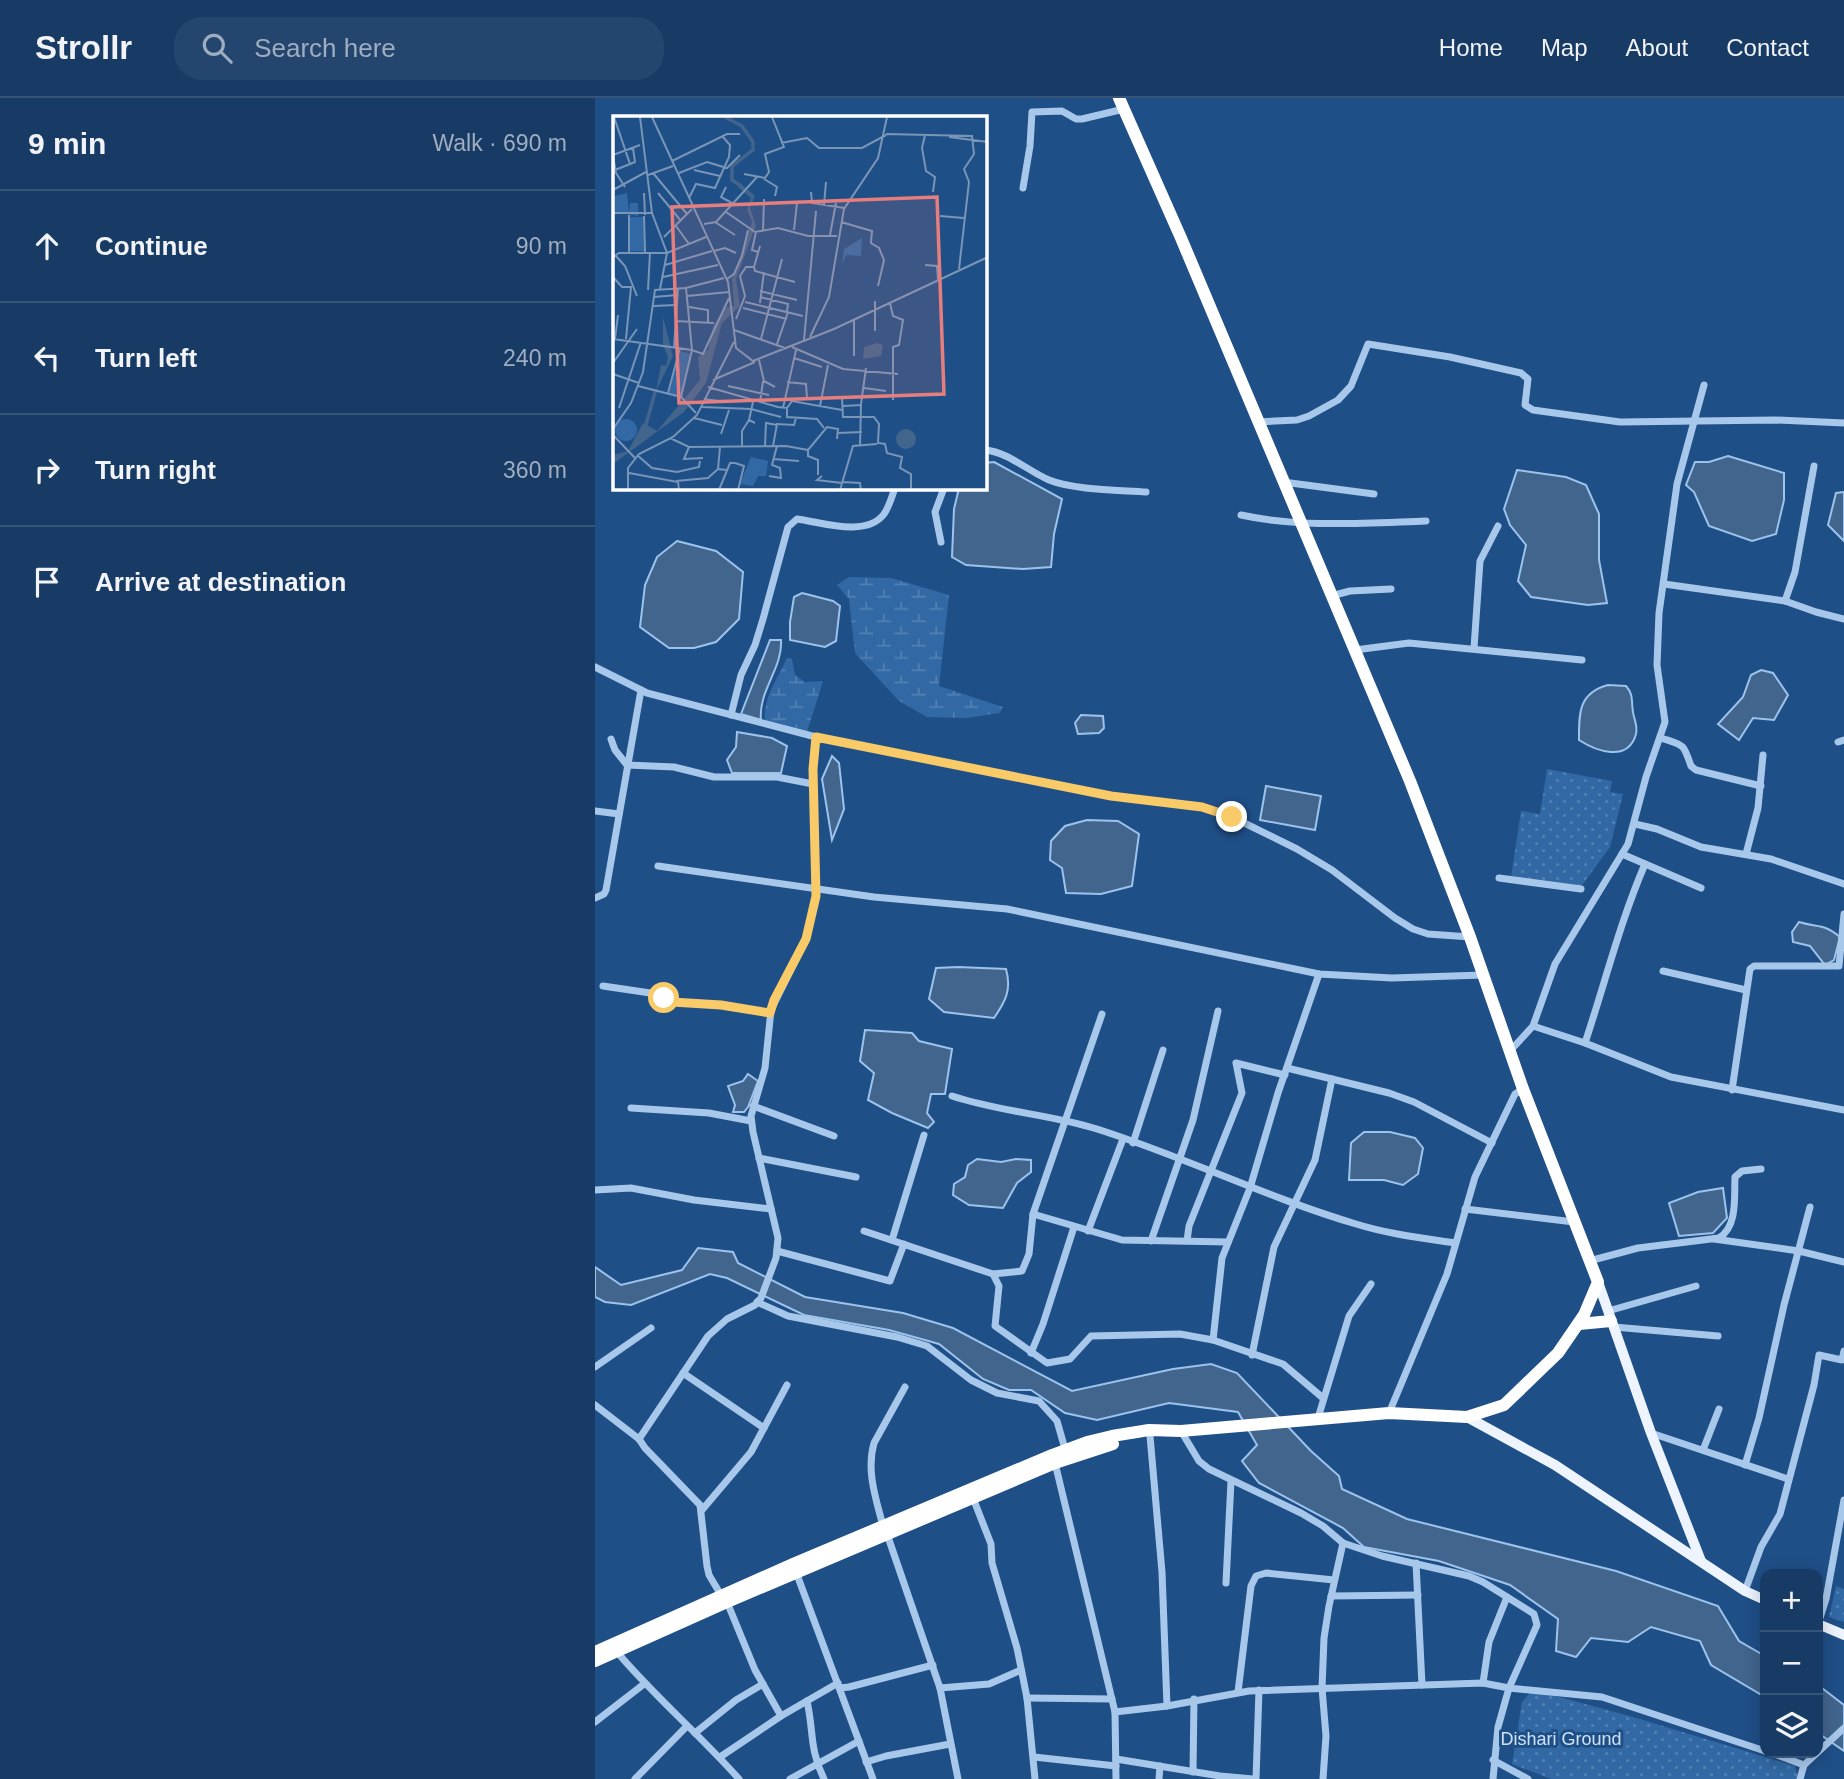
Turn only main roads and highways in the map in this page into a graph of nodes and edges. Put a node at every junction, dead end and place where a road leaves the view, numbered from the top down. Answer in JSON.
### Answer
{"nodes":[{"id":1,"x":1122,"y":104,"type":"edge"},
{"id":2,"x":1598,"y":1282,"type":"junction"},
{"id":3,"x":1611,"y":1320,"type":"junction"},
{"id":4,"x":1579,"y":1324,"type":"junction"},
{"id":5,"x":1467,"y":1418,"type":"junction"},
{"id":6,"x":1155,"y":1434,"type":"junction"},
{"id":7,"x":885,"y":1530,"type":"junction"},
{"id":8,"x":1702,"y":1561,"type":"junction"},
{"id":9,"x":724,"y":1598,"type":"junction"},
{"id":10,"x":1760,"y":1598,"type":"edge"},
{"id":11,"x":1823,"y":1626,"type":"edge"},
{"id":12,"x":1844,"y":1635,"type":"edge"},
{"id":13,"x":595,"y":1651,"type":"edge"},
{"id":14,"x":595,"y":1661,"type":"edge"}],
"edges":[{"from":1,"to":2,"type":"highway"},
{"from":2,"to":3,"type":"main road"},
{"from":2,"to":4,"type":"highway"},
{"from":3,"to":4,"type":"highway"},
{"from":3,"to":8,"type":"main road"},
{"from":4,"to":5,"type":"highway"},
{"from":5,"to":6,"type":"highway"},
{"from":5,"to":8,"type":"main road"},
{"from":6,"to":7,"type":"highway"},
{"from":6,"to":7,"type":"highway"},
{"from":7,"to":9,"type":"highway"},
{"from":7,"to":9,"type":"highway"},
{"from":8,"to":10,"type":"main road"},
{"from":9,"to":13,"type":"highway"},
{"from":9,"to":14,"type":"highway"},
{"from":11,"to":12,"type":"main road"}]}
